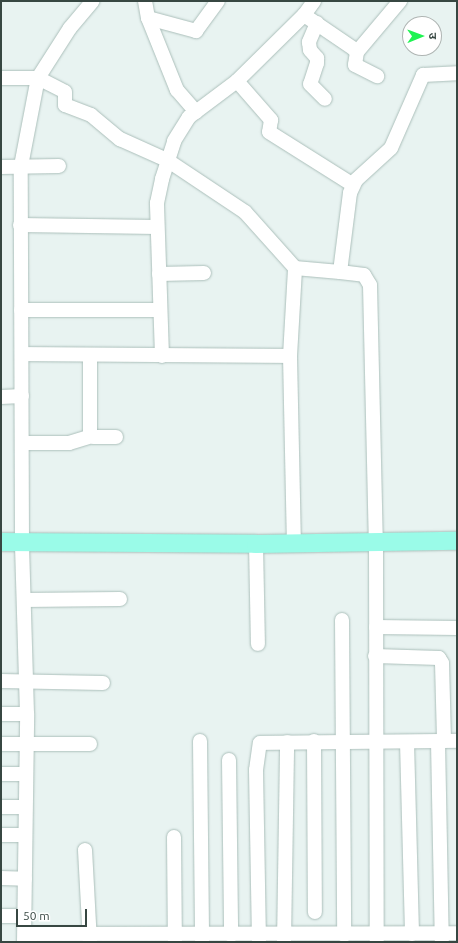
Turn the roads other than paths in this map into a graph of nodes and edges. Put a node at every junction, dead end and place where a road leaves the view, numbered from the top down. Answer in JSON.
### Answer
{"nodes":[{"id":1,"x":93,"y":1,"type":"edge"},
{"id":2,"x":145,"y":1,"type":"edge"},
{"id":3,"x":218,"y":1,"type":"edge"},
{"id":4,"x":314,"y":1,"type":"edge"},
{"id":5,"x":400,"y":1,"type":"edge"},
{"id":6,"x":304,"y":15,"type":"junction"},
{"id":7,"x":148,"y":18,"type":"junction"},
{"id":8,"x":317,"y":23,"type":"junction"},
{"id":9,"x":357,"y":52,"type":"junction"},
{"id":10,"x":457,"y":73,"type":"edge"},
{"id":11,"x":377,"y":76,"type":"dead end"},
{"id":12,"x":1,"y":78,"type":"edge"},
{"id":13,"x":38,"y":78,"type":"junction"},
{"id":14,"x":237,"y":81,"type":"junction"},
{"id":15,"x":325,"y":99,"type":"dead end"},
{"id":16,"x":196,"y":112,"type":"junction"},
{"id":17,"x":167,"y":160,"type":"junction"},
{"id":18,"x":22,"y":166,"type":"junction"},
{"id":19,"x":59,"y":166,"type":"dead end"},
{"id":20,"x":1,"y":167,"type":"edge"},
{"id":21,"x":353,"y":185,"type":"junction"},
{"id":22,"x":20,"y":225,"type":"junction"},
{"id":23,"x":157,"y":227,"type":"junction"},
{"id":24,"x":295,"y":268,"type":"junction"},
{"id":25,"x":340,"y":272,"type":"junction"},
{"id":26,"x":204,"y":273,"type":"dead end"},
{"id":27,"x":159,"y":274,"type":"junction"},
{"id":28,"x":22,"y":310,"type":"junction"},
{"id":29,"x":160,"y":310,"type":"junction"},
{"id":30,"x":22,"y":354,"type":"junction"},
{"id":31,"x":90,"y":355,"type":"junction"},
{"id":32,"x":162,"y":356,"type":"junction"},
{"id":33,"x":290,"y":356,"type":"junction"},
{"id":34,"x":22,"y":396,"type":"junction"},
{"id":35,"x":1,"y":397,"type":"edge"},
{"id":36,"x":92,"y":436,"type":"junction"},
{"id":37,"x":116,"y":437,"type":"dead end"},
{"id":38,"x":22,"y":443,"type":"junction"},
{"id":39,"x":457,"y":541,"type":"edge"},
{"id":40,"x":1,"y":542,"type":"edge"},
{"id":41,"x":22,"y":542,"type":"junction"},
{"id":42,"x":376,"y":542,"type":"junction"},
{"id":43,"x":294,"y":543,"type":"junction"},
{"id":44,"x":256,"y":544,"type":"junction"},
{"id":45,"x":120,"y":599,"type":"dead end"},
{"id":46,"x":24,"y":600,"type":"junction"},
{"id":47,"x":342,"y":620,"type":"dead end"},
{"id":48,"x":376,"y":627,"type":"junction"},
{"id":49,"x":457,"y":628,"type":"edge"},
{"id":50,"x":258,"y":644,"type":"dead end"},
{"id":51,"x":375,"y":656,"type":"junction"},
{"id":52,"x":1,"y":681,"type":"edge"},
{"id":53,"x":27,"y":681,"type":"junction"},
{"id":54,"x":104,"y":683,"type":"dead end"},
{"id":55,"x":1,"y":714,"type":"edge"},
{"id":56,"x":27,"y":714,"type":"junction"},
{"id":57,"x":200,"y":741,"type":"dead end"},
{"id":58,"x":314,"y":741,"type":"junction"},
{"id":59,"x":344,"y":741,"type":"junction"},
{"id":60,"x":375,"y":741,"type":"junction"},
{"id":61,"x":446,"y":741,"type":"edge"},
{"id":62,"x":287,"y":742,"type":"junction"},
{"id":63,"x":408,"y":742,"type":"junction"},
{"id":64,"x":1,"y":744,"type":"edge"},
{"id":65,"x":26,"y":744,"type":"junction"},
{"id":66,"x":90,"y":744,"type":"dead end"},
{"id":67,"x":229,"y":760,"type":"dead end"},
{"id":68,"x":1,"y":774,"type":"edge"},
{"id":69,"x":25,"y":774,"type":"junction"},
{"id":70,"x":1,"y":807,"type":"edge"},
{"id":71,"x":24,"y":807,"type":"junction"},
{"id":72,"x":1,"y":835,"type":"edge"},
{"id":73,"x":25,"y":835,"type":"junction"},
{"id":74,"x":174,"y":837,"type":"dead end"},
{"id":75,"x":85,"y":850,"type":"dead end"},
{"id":76,"x":1,"y":878,"type":"edge"},
{"id":77,"x":25,"y":879,"type":"junction"},
{"id":78,"x":315,"y":912,"type":"dead end"},
{"id":79,"x":1,"y":916,"type":"edge"},
{"id":80,"x":25,"y":916,"type":"junction"},
{"id":81,"x":412,"y":934,"type":"junction"},
{"id":82,"x":457,"y":934,"type":"edge"},
{"id":83,"x":231,"y":935,"type":"junction"},
{"id":84,"x":344,"y":935,"type":"junction"},
{"id":85,"x":24,"y":938,"type":"edge"},
{"id":86,"x":90,"y":938,"type":"edge"},
{"id":87,"x":175,"y":938,"type":"edge"},
{"id":88,"x":202,"y":938,"type":"edge"},
{"id":89,"x":313,"y":938,"type":"edge"},
{"id":90,"x":377,"y":938,"type":"edge"},
{"id":91,"x":442,"y":938,"type":"edge"},
{"id":92,"x":258,"y":939,"type":"edge"},
{"id":93,"x":284,"y":939,"type":"edge"}],
"edges":[{"from":1,"to":13,"type":"street"},
{"from":2,"to":7,"type":"street"},
{"from":3,"to":7,"type":"street"},
{"from":4,"to":6,"type":"street"},
{"from":5,"to":9,"type":"street"},
{"from":6,"to":8,"type":"street"},
{"from":6,"to":14,"type":"street"},
{"from":7,"to":16,"type":"street"},
{"from":8,"to":9,"type":"street"},
{"from":8,"to":15,"type":"street"},
{"from":9,"to":11,"type":"street"},
{"from":10,"to":21,"type":"street"},
{"from":12,"to":13,"type":"street"},
{"from":13,"to":17,"type":"street"},
{"from":13,"to":18,"type":"street"},
{"from":14,"to":16,"type":"street"},
{"from":14,"to":21,"type":"street"},
{"from":16,"to":17,"type":"street"},
{"from":17,"to":23,"type":"street"},
{"from":17,"to":24,"type":"street"},
{"from":18,"to":19,"type":"street"},
{"from":18,"to":20,"type":"street"},
{"from":18,"to":22,"type":"street"},
{"from":21,"to":25,"type":"street"},
{"from":22,"to":23,"type":"street"},
{"from":22,"to":28,"type":"street"},
{"from":23,"to":27,"type":"street"},
{"from":24,"to":25,"type":"street"},
{"from":24,"to":33,"type":"street"},
{"from":25,"to":42,"type":"street"},
{"from":26,"to":27,"type":"street"},
{"from":27,"to":29,"type":"street"},
{"from":28,"to":29,"type":"street"},
{"from":28,"to":30,"type":"street"},
{"from":29,"to":32,"type":"street"},
{"from":30,"to":31,"type":"street"},
{"from":30,"to":34,"type":"street"},
{"from":31,"to":32,"type":"street"},
{"from":31,"to":36,"type":"street"},
{"from":32,"to":33,"type":"street"},
{"from":33,"to":43,"type":"street"},
{"from":34,"to":35,"type":"street"},
{"from":34,"to":38,"type":"street"},
{"from":36,"to":37,"type":"street"},
{"from":36,"to":38,"type":"street"},
{"from":38,"to":41,"type":"street"},
{"from":39,"to":42,"type":"main road"},
{"from":40,"to":41,"type":"main road"},
{"from":41,"to":44,"type":"main road"},
{"from":41,"to":46,"type":"street"},
{"from":42,"to":43,"type":"main road"},
{"from":42,"to":48,"type":"street"},
{"from":43,"to":44,"type":"main road"},
{"from":44,"to":50,"type":"street"},
{"from":45,"to":46,"type":"street"},
{"from":46,"to":53,"type":"street"},
{"from":47,"to":59,"type":"street"},
{"from":48,"to":49,"type":"street"},
{"from":48,"to":51,"type":"street"},
{"from":51,"to":60,"type":"street"},
{"from":51,"to":61,"type":"street"},
{"from":52,"to":53,"type":"street"},
{"from":53,"to":54,"type":"street"},
{"from":53,"to":56,"type":"street"},
{"from":55,"to":56,"type":"street"},
{"from":56,"to":65,"type":"street"},
{"from":57,"to":88,"type":"street"},
{"from":58,"to":59,"type":"street"},
{"from":58,"to":62,"type":"street"},
{"from":58,"to":78,"type":"street"},
{"from":59,"to":60,"type":"street"},
{"from":59,"to":84,"type":"street"},
{"from":60,"to":63,"type":"street"},
{"from":60,"to":90,"type":"street"},
{"from":61,"to":63,"type":"street"},
{"from":61,"to":91,"type":"street"},
{"from":62,"to":92,"type":"street"},
{"from":62,"to":93,"type":"street"},
{"from":63,"to":81,"type":"street"},
{"from":64,"to":65,"type":"street"},
{"from":65,"to":66,"type":"street"},
{"from":65,"to":69,"type":"street"},
{"from":67,"to":83,"type":"street"},
{"from":68,"to":69,"type":"street"},
{"from":69,"to":71,"type":"street"},
{"from":70,"to":71,"type":"street"},
{"from":71,"to":73,"type":"street"},
{"from":72,"to":73,"type":"street"},
{"from":73,"to":77,"type":"street"},
{"from":74,"to":87,"type":"street"},
{"from":75,"to":86,"type":"street"},
{"from":76,"to":77,"type":"street"},
{"from":77,"to":80,"type":"street"},
{"from":79,"to":80,"type":"street"},
{"from":80,"to":85,"type":"street"},
{"from":81,"to":90,"type":"street"},
{"from":81,"to":91,"type":"street"},
{"from":82,"to":91,"type":"street"},
{"from":83,"to":88,"type":"street"},
{"from":83,"to":92,"type":"street"},
{"from":84,"to":89,"type":"street"},
{"from":84,"to":90,"type":"street"},
{"from":85,"to":86,"type":"street"},
{"from":86,"to":87,"type":"street"},
{"from":87,"to":88,"type":"street"},
{"from":89,"to":93,"type":"street"},
{"from":92,"to":93,"type":"street"}]}
